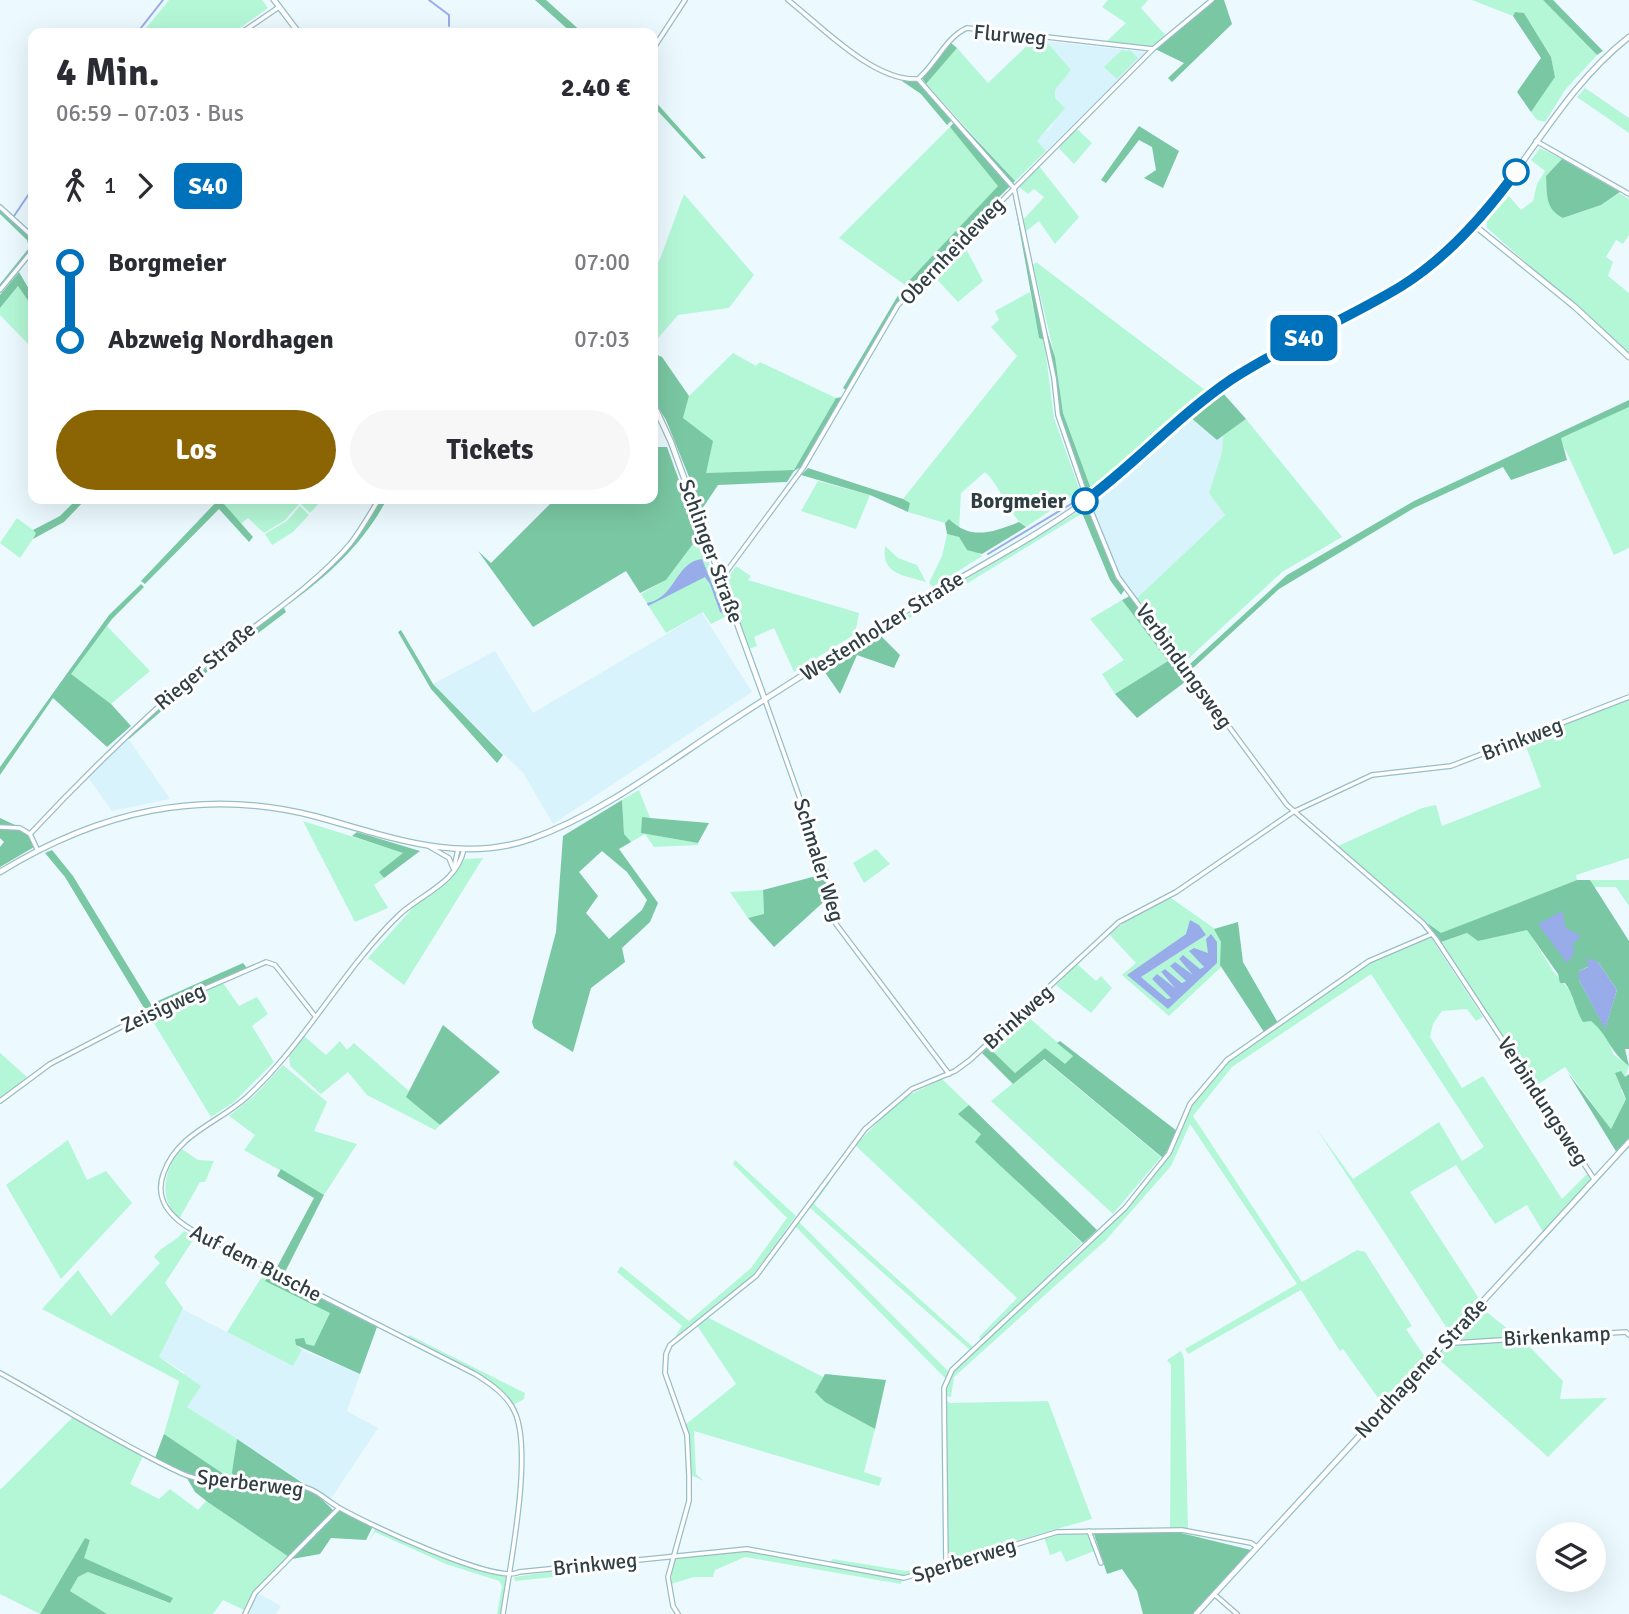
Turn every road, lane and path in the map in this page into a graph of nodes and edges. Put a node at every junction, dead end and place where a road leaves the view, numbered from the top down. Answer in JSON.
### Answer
{"nodes":[{"id":1,"x":274,"y":0,"type":"edge"},
{"id":2,"x":685,"y":0,"type":"edge"},
{"id":3,"x":788,"y":0,"type":"edge"},
{"id":4,"x":1212,"y":0,"type":"edge"},
{"id":5,"x":279,"y":7,"type":"junction"},
{"id":6,"x":248,"y":28,"type":"edge"},
{"id":7,"x":295,"y":28,"type":"edge"},
{"id":8,"x":1629,"y":37,"type":"edge"},
{"id":9,"x":658,"y":41,"type":"edge"},
{"id":10,"x":1153,"y":49,"type":"junction"},
{"id":11,"x":918,"y":79,"type":"junction"},
{"id":12,"x":1536,"y":141,"type":"junction"},
{"id":13,"x":1014,"y":188,"type":"junction"},
{"id":14,"x":1629,"y":194,"type":"edge"},
{"id":15,"x":0,"y":207,"type":"edge"},
{"id":16,"x":1474,"y":225,"type":"junction"},
{"id":17,"x":28,"y":232,"type":"edge"},
{"id":18,"x":28,"y":256,"type":"edge"},
{"id":19,"x":0,"y":290,"type":"edge"},
{"id":20,"x":1629,"y":357,"type":"edge"},
{"id":21,"x":658,"y":412,"type":"edge"},
{"id":22,"x":1087,"y":500,"type":"junction"},
{"id":23,"x":376,"y":504,"type":"edge"},
{"id":24,"x":721,"y":579,"type":"junction"},
{"id":25,"x":1629,"y":697,"type":"edge"},
{"id":26,"x":765,"y":700,"type":"junction"},
{"id":27,"x":1293,"y":812,"type":"junction"},
{"id":28,"x":0,"y":827,"type":"edge"},
{"id":29,"x":30,"y":834,"type":"junction"},
{"id":30,"x":429,"y":846,"type":"junction"},
{"id":31,"x":37,"y":849,"type":"junction"},
{"id":32,"x":461,"y":849,"type":"junction"},
{"id":33,"x":453,"y":871,"type":"junction"},
{"id":34,"x":0,"y":872,"type":"edge"},
{"id":35,"x":1432,"y":934,"type":"junction"},
{"id":36,"x":316,"y":1016,"type":"junction"},
{"id":37,"x":949,"y":1074,"type":"junction"},
{"id":38,"x":0,"y":1101,"type":"edge"},
{"id":39,"x":1629,"y":1142,"type":"edge"},
{"id":40,"x":1594,"y":1179,"type":"junction"},
{"id":41,"x":1628,"y":1333,"type":"edge"},
{"id":42,"x":1447,"y":1340,"type":"junction"},
{"id":43,"x":0,"y":1373,"type":"edge"},
{"id":44,"x":339,"y":1508,"type":"junction"},
{"id":45,"x":1089,"y":1531,"type":"junction"},
{"id":46,"x":1257,"y":1547,"type":"junction"},
{"id":47,"x":671,"y":1556,"type":"junction"},
{"id":48,"x":1101,"y":1563,"type":"dead end"},
{"id":49,"x":946,"y":1566,"type":"junction"},
{"id":50,"x":510,"y":1567,"type":"junction"},
{"id":51,"x":519,"y":1572,"type":"junction"},
{"id":52,"x":508,"y":1576,"type":"junction"},
{"id":53,"x":1214,"y":1594,"type":"junction"},
{"id":54,"x":246,"y":1614,"type":"edge"},
{"id":55,"x":503,"y":1614,"type":"edge"},
{"id":56,"x":678,"y":1614,"type":"edge"},
{"id":57,"x":1196,"y":1614,"type":"edge"},
{"id":58,"x":1237,"y":1614,"type":"edge"}],
"edges":[{"from":1,"to":5,"type":"main road"},
{"from":2,"to":9,"type":"street"},
{"from":3,"to":11,"type":"street"},
{"from":4,"to":10,"type":"street","name":"Obernheideweg"},
{"from":5,"to":6,"type":"street"},
{"from":5,"to":7,"type":"main road"},
{"from":8,"to":12,"type":"main road","name":"Westenholzer Straße"},
{"from":10,"to":11,"type":"street","name":"Flurweg"},
{"from":10,"to":13,"type":"street","name":"Obernheideweg"},
{"from":11,"to":13,"type":"street","name":"Verbindungsweg"},
{"from":12,"to":14,"type":"street"},
{"from":12,"to":16,"type":"main road","name":"Westenholzer Straße"},
{"from":13,"to":22,"type":"street","name":"Verbindungsweg"},
{"from":13,"to":24,"type":"street","name":"Obernheideweg"},
{"from":15,"to":17,"type":"street"},
{"from":16,"to":20,"type":"main road"},
{"from":16,"to":22,"type":"main road","name":"Westenholzer Straße"},
{"from":18,"to":19,"type":"street"},
{"from":21,"to":24,"type":"main road","name":"Schlinger Straße"},
{"from":22,"to":26,"type":"main road","name":"Westenholzer Straße"},
{"from":22,"to":27,"type":"street","name":"Verbindungsweg"},
{"from":23,"to":29,"type":"street","name":"Rieger Straße"},
{"from":24,"to":26,"type":"main road","name":"Schlinger Straße"},
{"from":25,"to":27,"type":"street","name":"Brinkweg"},
{"from":26,"to":32,"type":"main road","name":"Westenholzer Straße"},
{"from":26,"to":37,"type":"street","name":"Schmaler Weg"},
{"from":27,"to":35,"type":"street","name":"Verbindungsweg"},
{"from":27,"to":37,"type":"street","name":"Brinkweg"},
{"from":28,"to":29,"type":"street"},
{"from":29,"to":31,"type":"street"},
{"from":30,"to":31,"type":"main road","name":"Westenholzer Straße"},
{"from":30,"to":32,"type":"main road","name":"Westenholzer Straße"},
{"from":30,"to":33,"type":"street"},
{"from":31,"to":34,"type":"main road","name":"Westenholzer Straße"},
{"from":32,"to":33,"type":"street"},
{"from":33,"to":36,"type":"street","name":"Auf dem Busche"},
{"from":35,"to":40,"type":"street","name":"Verbindungsweg"},
{"from":35,"to":49,"type":"street"},
{"from":36,"to":38,"type":"street","name":"Zeisigweg"},
{"from":36,"to":50,"type":"street","name":"Auf dem Busche"},
{"from":37,"to":47,"type":"street","name":"Brinkweg"},
{"from":39,"to":40,"type":"main road","name":"Nordhagener Straße"},
{"from":40,"to":42,"type":"main road","name":"Nordhagener Straße"},
{"from":41,"to":42,"type":"street","name":"Birkenkamp"},
{"from":42,"to":46,"type":"main road","name":"Nordhagener Straße"},
{"from":43,"to":44,"type":"street","name":"Sperberweg"},
{"from":44,"to":52,"type":"street","name":"Sperberweg"},
{"from":44,"to":54,"type":"street"},
{"from":45,"to":46,"type":"street","name":"Sperberweg"},
{"from":45,"to":48,"type":"street"},
{"from":45,"to":49,"type":"street","name":"Sperberweg"},
{"from":46,"to":53,"type":"main road","name":"Nordhagener Straße"},
{"from":47,"to":49,"type":"street","name":"Sperberweg"},
{"from":47,"to":51,"type":"street","name":"Brinkweg"},
{"from":47,"to":56,"type":"street","name":"Brinkweg"},
{"from":50,"to":51,"type":"street"},
{"from":50,"to":52,"type":"street","name":"Auf dem Busche"},
{"from":51,"to":52,"type":"street","name":"Brinkweg"},
{"from":52,"to":55,"type":"street","name":"Auf dem Busche"},
{"from":53,"to":57,"type":"main road","name":"Nordhagener Straße"},
{"from":53,"to":58,"type":"street"}]}
